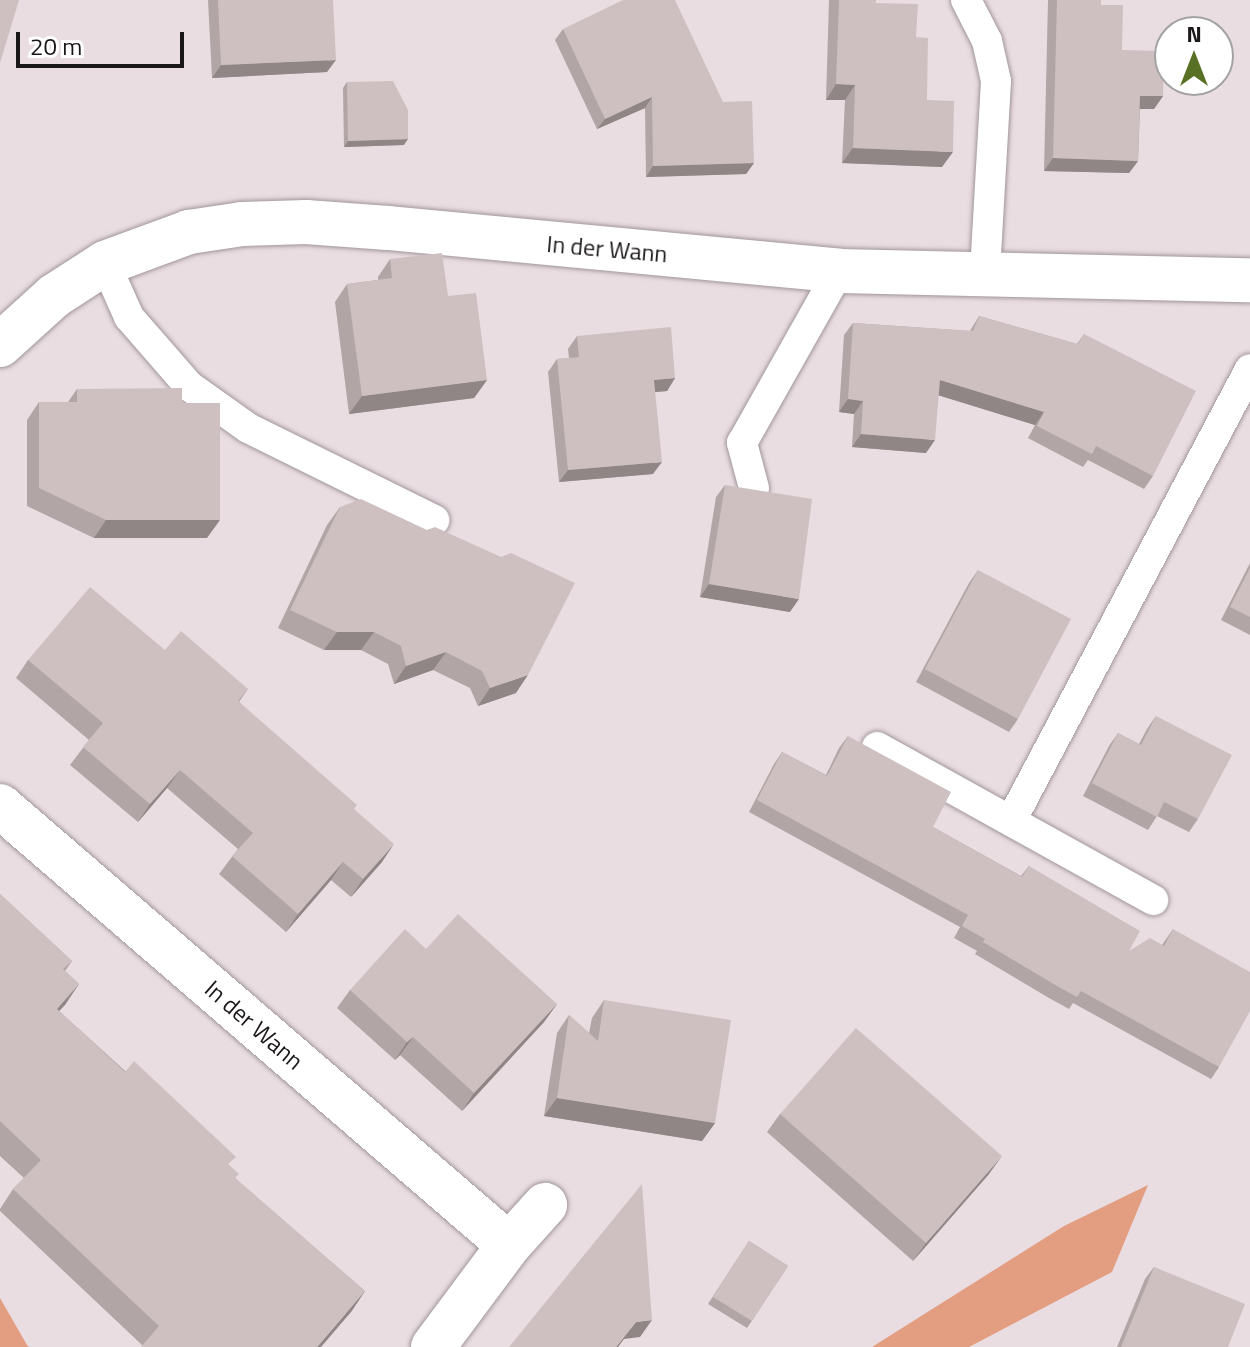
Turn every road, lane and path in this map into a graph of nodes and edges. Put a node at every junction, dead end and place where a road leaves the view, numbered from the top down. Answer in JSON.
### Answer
{"nodes":[{"id":1,"x":966,"y":0,"type":"edge"},
{"id":2,"x":105,"y":263,"type":"junction"},
{"id":3,"x":839,"y":271,"type":"junction"},
{"id":4,"x":985,"y":272,"type":"junction"},
{"id":5,"x":1250,"y":280,"type":"edge"},
{"id":6,"x":0,"y":345,"type":"edge"},
{"id":7,"x":1250,"y":369,"type":"edge"},
{"id":8,"x":754,"y":488,"type":"edge"},
{"id":9,"x":434,"y":520,"type":"dead end"},
{"id":10,"x":877,"y":747,"type":"dead end"},
{"id":11,"x":0,"y":806,"type":"edge"},
{"id":12,"x":1011,"y":821,"type":"junction"},
{"id":13,"x":1153,"y":900,"type":"dead end"},
{"id":14,"x":545,"y":1205,"type":"dead end"},
{"id":15,"x":509,"y":1245,"type":"junction"},
{"id":16,"x":433,"y":1347,"type":"edge"}],
"edges":[{"from":1,"to":4,"type":"lane"},
{"from":2,"to":3,"type":"street","name":"In der Wann"},
{"from":2,"to":6,"type":"street","name":"In der Wann"},
{"from":2,"to":9,"type":"lane"},
{"from":3,"to":4,"type":"street","name":"In der Wann"},
{"from":3,"to":8,"type":"lane"},
{"from":4,"to":5,"type":"street","name":"In der Wann"},
{"from":7,"to":12,"type":"lane"},
{"from":10,"to":12,"type":"lane"},
{"from":11,"to":15,"type":"street","name":"In der Wann"},
{"from":12,"to":13,"type":"lane"},
{"from":14,"to":15,"type":"street"},
{"from":15,"to":16,"type":"street"}]}
